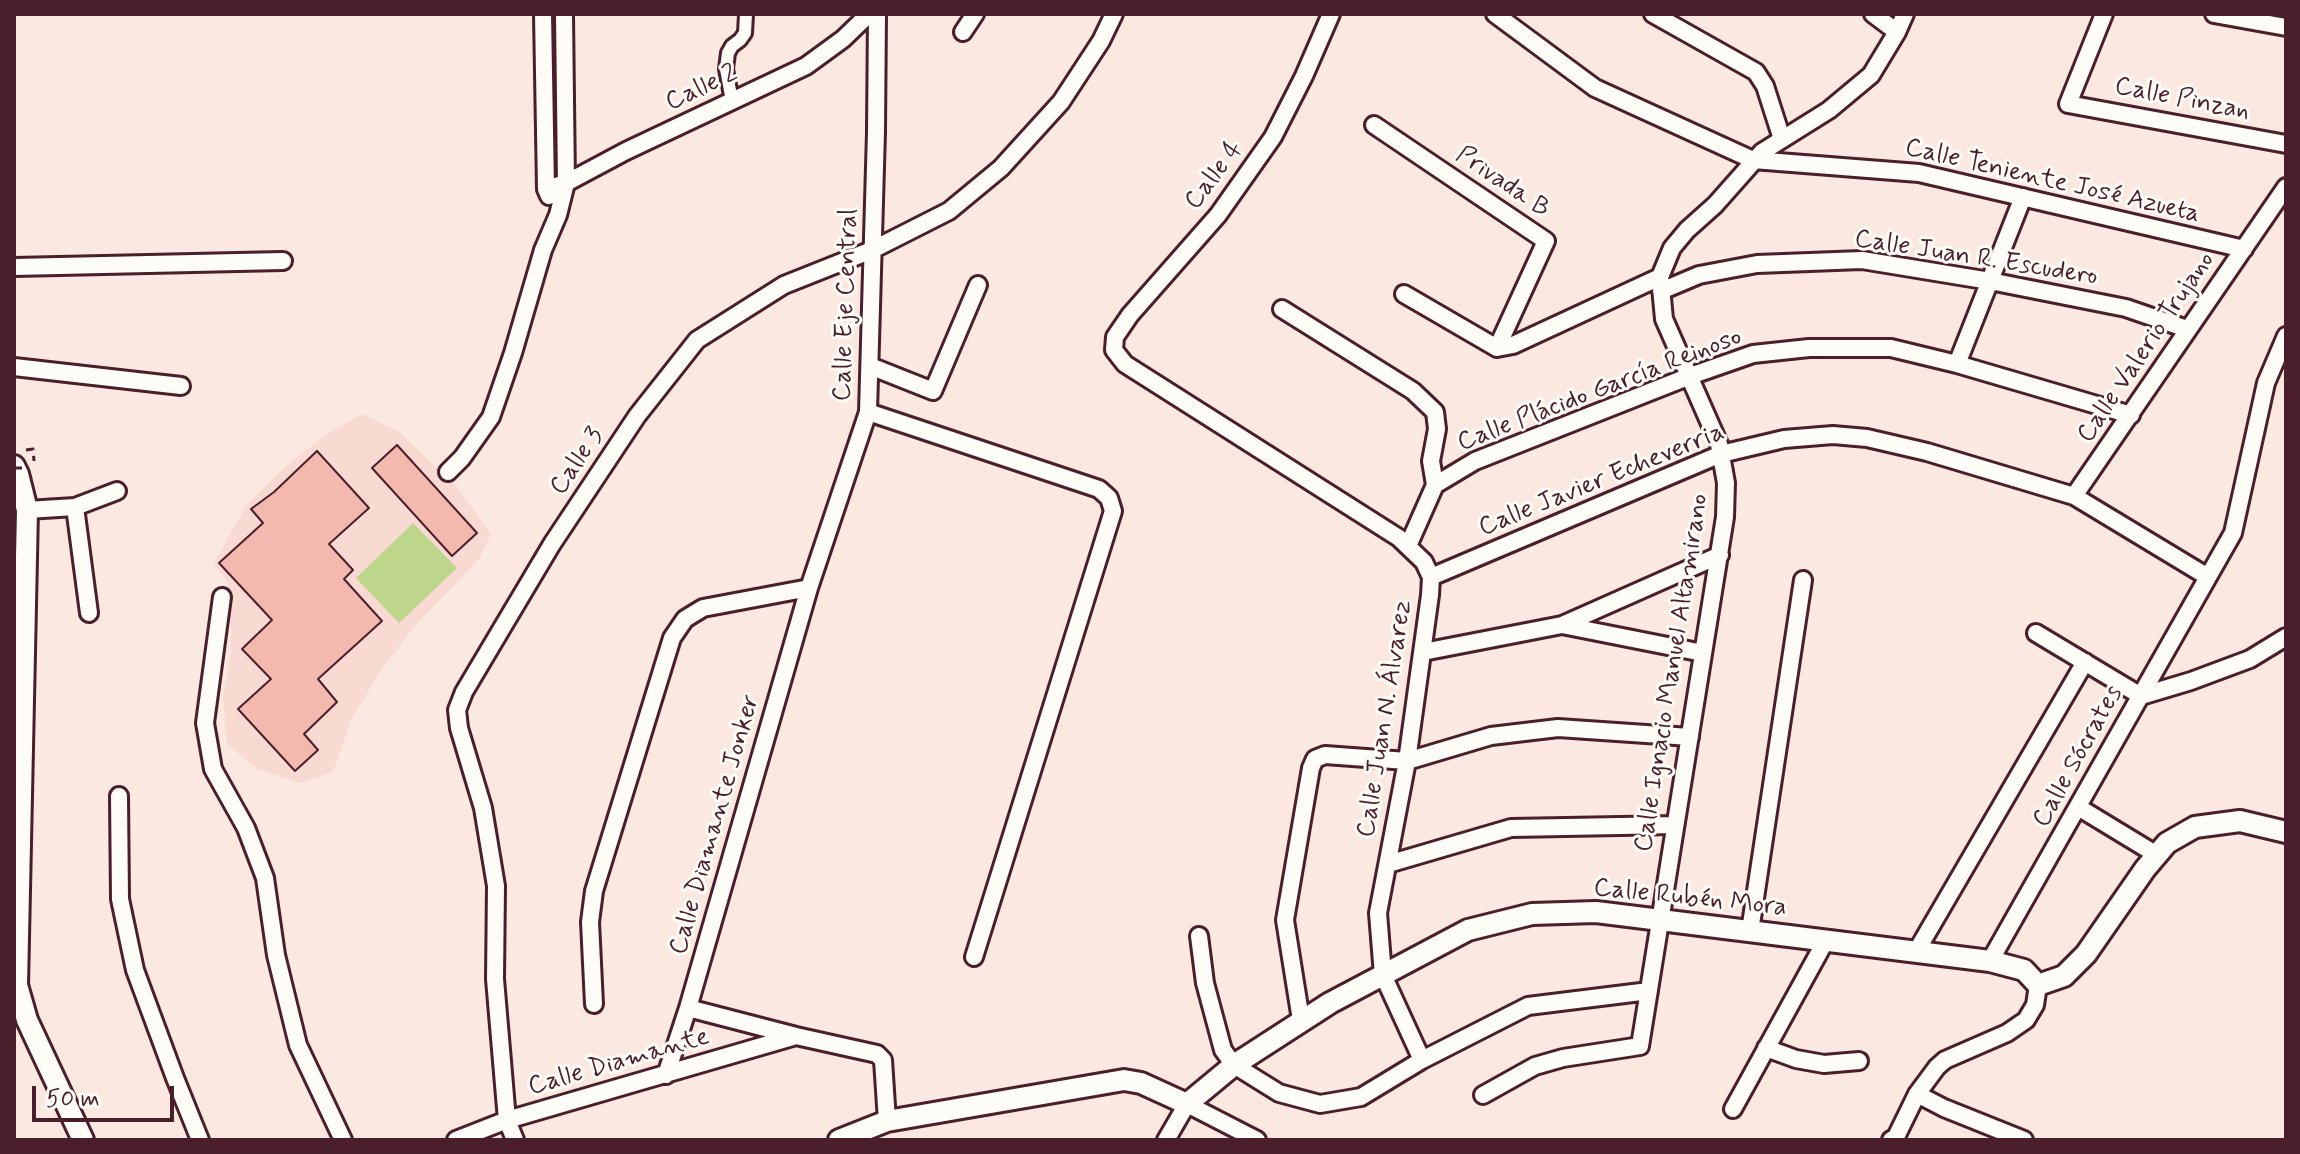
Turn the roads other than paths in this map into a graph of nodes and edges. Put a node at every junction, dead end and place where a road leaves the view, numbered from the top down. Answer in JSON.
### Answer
{"nodes":[{"id":1,"x":543,"y":14,"type":"edge"},
{"id":2,"x":564,"y":14,"type":"edge"},
{"id":3,"x":746,"y":14,"type":"edge"},
{"id":4,"x":869,"y":14,"type":"edge"},
{"id":5,"x":877,"y":14,"type":"edge"},
{"id":6,"x":975,"y":14,"type":"edge"},
{"id":7,"x":1114,"y":14,"type":"edge"},
{"id":8,"x":1331,"y":14,"type":"edge"},
{"id":9,"x":1495,"y":14,"type":"edge"},
{"id":10,"x":1653,"y":14,"type":"edge"},
{"id":11,"x":1873,"y":14,"type":"edge"},
{"id":12,"x":1905,"y":14,"type":"edge"},
{"id":13,"x":2104,"y":14,"type":"edge"},
{"id":14,"x":2214,"y":14,"type":"edge"},
{"id":15,"x":2286,"y":27,"type":"edge"},
{"id":16,"x":963,"y":32,"type":"dead end"},
{"id":17,"x":1897,"y":32,"type":"junction"},
{"id":18,"x":732,"y":101,"type":"junction"},
{"id":19,"x":1374,"y":125,"type":"dead end"},
{"id":20,"x":1782,"y":139,"type":"junction"},
{"id":21,"x":2286,"y":144,"type":"edge"},
{"id":22,"x":1753,"y":160,"type":"junction"},
{"id":23,"x":566,"y":183,"type":"junction"},
{"id":24,"x":2286,"y":187,"type":"edge"},
{"id":25,"x":546,"y":189,"type":"junction"},
{"id":26,"x":2023,"y":197,"type":"junction"},
{"id":27,"x":558,"y":215,"type":"junction"},
{"id":28,"x":2244,"y":249,"type":"junction"},
{"id":29,"x":872,"y":250,"type":"junction"},
{"id":30,"x":283,"y":261,"type":"dead end"},
{"id":31,"x":14,"y":267,"type":"edge"},
{"id":32,"x":1990,"y":281,"type":"junction"},
{"id":33,"x":1660,"y":284,"type":"junction"},
{"id":34,"x":978,"y":285,"type":"dead end"},
{"id":35,"x":1404,"y":294,"type":"dead end"},
{"id":36,"x":1282,"y":309,"type":"dead end"},
{"id":37,"x":2187,"y":329,"type":"junction"},
{"id":38,"x":2286,"y":336,"type":"edge"},
{"id":39,"x":1497,"y":348,"type":"junction"},
{"id":40,"x":1114,"y":350,"type":"joint"},
{"id":41,"x":1957,"y":364,"type":"junction"},
{"id":42,"x":870,"y":366,"type":"junction"},
{"id":43,"x":14,"y":367,"type":"edge"},
{"id":44,"x":1690,"y":376,"type":"junction"},
{"id":45,"x":181,"y":386,"type":"dead end"},
{"id":46,"x":868,"y":412,"type":"junction"},
{"id":47,"x":2131,"y":415,"type":"junction"},
{"id":48,"x":1721,"y":454,"type":"junction"},
{"id":49,"x":19,"y":467,"type":"edge"},
{"id":50,"x":448,"y":472,"type":"dead end"},
{"id":51,"x":1435,"y":485,"type":"junction"},
{"id":52,"x":117,"y":491,"type":"dead end"},
{"id":53,"x":2074,"y":496,"type":"junction"},
{"id":54,"x":75,"y":507,"type":"junction"},
{"id":55,"x":27,"y":510,"type":"junction"},
{"id":56,"x":1408,"y":546,"type":"junction"},
{"id":57,"x":1720,"y":555,"type":"junction"},
{"id":58,"x":1431,"y":577,"type":"junction"},
{"id":59,"x":2208,"y":577,"type":"junction"},
{"id":60,"x":1803,"y":580,"type":"dead end"},
{"id":61,"x":809,"y":588,"type":"junction"},
{"id":62,"x":222,"y":597,"type":"dead end"},
{"id":63,"x":89,"y":613,"type":"dead end"},
{"id":64,"x":1562,"y":625,"type":"junction"},
{"id":65,"x":2036,"y":633,"type":"dead end"},
{"id":66,"x":2286,"y":637,"type":"edge"},
{"id":67,"x":1423,"y":652,"type":"junction"},
{"id":68,"x":1703,"y":653,"type":"junction"},
{"id":69,"x":2085,"y":662,"type":"junction"},
{"id":70,"x":2141,"y":696,"type":"junction"},
{"id":71,"x":1690,"y":737,"type":"junction"},
{"id":72,"x":1407,"y":761,"type":"junction"},
{"id":73,"x":119,"y":796,"type":"dead end"},
{"id":74,"x":2078,"y":807,"type":"junction"},
{"id":75,"x":1675,"y":825,"type":"junction"},
{"id":76,"x":2286,"y":832,"type":"edge"},
{"id":77,"x":2157,"y":855,"type":"junction"},
{"id":78,"x":1388,"y":864,"type":"junction"},
{"id":79,"x":1660,"y":920,"type":"junction"},
{"id":80,"x":1750,"y":931,"type":"junction"},
{"id":81,"x":1199,"y":936,"type":"dead end"},
{"id":82,"x":1826,"y":940,"type":"junction"},
{"id":83,"x":1916,"y":952,"type":"junction"},
{"id":84,"x":974,"y":957,"type":"dead end"},
{"id":85,"x":1990,"y":961,"type":"junction"},
{"id":86,"x":1383,"y":975,"type":"junction"},
{"id":87,"x":2038,"y":985,"type":"junction"},
{"id":88,"x":1649,"y":991,"type":"junction"},
{"id":89,"x":594,"y":1004,"type":"dead end"},
{"id":90,"x":688,"y":1008,"type":"junction"},
{"id":91,"x":1301,"y":1020,"type":"junction"},
{"id":92,"x":796,"y":1036,"type":"junction"},
{"id":93,"x":1766,"y":1048,"type":"junction"},
{"id":94,"x":1422,"y":1060,"type":"junction"},
{"id":95,"x":1859,"y":1061,"type":"dead end"},
{"id":96,"x":1234,"y":1065,"type":"junction"},
{"id":97,"x":666,"y":1075,"type":"junction"},
{"id":98,"x":1917,"y":1094,"type":"junction"},
{"id":99,"x":1483,"y":1095,"type":"dead end"},
{"id":100,"x":1187,"y":1104,"type":"junction"},
{"id":101,"x":1733,"y":1109,"type":"dead end"},
{"id":102,"x":507,"y":1120,"type":"junction"},
{"id":103,"x":887,"y":1121,"type":"junction"},
{"id":104,"x":1894,"y":1139,"type":"edge"},
{"id":105,"x":83,"y":1140,"type":"edge"},
{"id":106,"x":200,"y":1140,"type":"edge"},
{"id":107,"x":343,"y":1140,"type":"edge"},
{"id":108,"x":456,"y":1140,"type":"edge"},
{"id":109,"x":515,"y":1140,"type":"edge"},
{"id":110,"x":840,"y":1140,"type":"edge"},
{"id":111,"x":1166,"y":1140,"type":"edge"},
{"id":112,"x":1257,"y":1140,"type":"edge"},
{"id":113,"x":2024,"y":1140,"type":"edge"}],
"edges":[{"from":1,"to":25,"type":"street"},
{"from":2,"to":23,"type":"street"},
{"from":3,"to":18,"type":"street"},
{"from":4,"to":18,"type":"street","name":"Calle 2"},
{"from":5,"to":29,"type":"street","name":"Calle Eje Central"},
{"from":6,"to":16,"type":"street"},
{"from":7,"to":29,"type":"street","name":"Calle 3"},
{"from":8,"to":40,"type":"street","name":"Calle 4"},
{"from":9,"to":22,"type":"street"},
{"from":10,"to":20,"type":"street"},
{"from":11,"to":17,"type":"street"},
{"from":12,"to":17,"type":"street"},
{"from":13,"to":21,"type":"street","name":"Calle Pinzan"},
{"from":14,"to":15,"type":"street"},
{"from":17,"to":20,"type":"street"},
{"from":18,"to":23,"type":"street","name":"Calle 2"},
{"from":19,"to":39,"type":"street","name":"Privada B"},
{"from":20,"to":22,"type":"street"},
{"from":22,"to":26,"type":"street","name":"Calle Teniente José Azueta"},
{"from":22,"to":33,"type":"street"},
{"from":23,"to":25,"type":"street","name":"Calle 2"},
{"from":23,"to":27,"type":"street"},
{"from":24,"to":28,"type":"street","name":"Calle Valerio Trujano"},
{"from":25,"to":27,"type":"street"},
{"from":26,"to":28,"type":"street","name":"Calle Teniente José Azueta"},
{"from":26,"to":32,"type":"street"},
{"from":27,"to":50,"type":"street"},
{"from":28,"to":37,"type":"street","name":"Calle Valerio Trujano"},
{"from":29,"to":42,"type":"street","name":"Calle Eje Central"},
{"from":29,"to":102,"type":"street","name":"Calle 3"},
{"from":30,"to":31,"type":"street"},
{"from":32,"to":33,"type":"street","name":"Calle Juan R. Escudero"},
{"from":32,"to":37,"type":"street","name":"Calle Juan R. Escudero"},
{"from":32,"to":41,"type":"street"},
{"from":33,"to":39,"type":"street"},
{"from":33,"to":44,"type":"street","name":"Calle Ignacio Manuel Altamirano"},
{"from":34,"to":42,"type":"street"},
{"from":35,"to":39,"type":"street"},
{"from":36,"to":51,"type":"street"},
{"from":37,"to":47,"type":"street","name":"Calle Valerio Trujano"},
{"from":38,"to":59,"type":"street","name":"Calle Sócrates"},
{"from":40,"to":56,"type":"street","name":"Calle Juan N. Álvarez"},
{"from":41,"to":44,"type":"street","name":"Calle Plácido García Reinoso"},
{"from":41,"to":47,"type":"street","name":"Calle Plácido García Reinoso"},
{"from":42,"to":46,"type":"street","name":"Calle Eje Central"},
{"from":43,"to":45,"type":"street"},
{"from":44,"to":48,"type":"street","name":"Calle Ignacio Manuel Altamirano"},
{"from":44,"to":51,"type":"street","name":"Calle Plácido García Reinoso"},
{"from":46,"to":61,"type":"street","name":"Calle Eje Central"},
{"from":46,"to":84,"type":"street"},
{"from":47,"to":53,"type":"street","name":"Calle Valerio Trujano"},
{"from":48,"to":53,"type":"street","name":"Calle Javier Echeverria"},
{"from":48,"to":57,"type":"street","name":"Calle Ignacio Manuel Altamirano"},
{"from":48,"to":58,"type":"street","name":"Calle Javier Echeverria"},
{"from":49,"to":55,"type":"street"},
{"from":51,"to":56,"type":"street"},
{"from":52,"to":54,"type":"street"},
{"from":53,"to":59,"type":"street"},
{"from":54,"to":55,"type":"street"},
{"from":54,"to":63,"type":"street"},
{"from":55,"to":105,"type":"street"},
{"from":56,"to":58,"type":"street","name":"Calle Juan N. Álvarez"},
{"from":57,"to":64,"type":"street"},
{"from":57,"to":68,"type":"street","name":"Calle Ignacio Manuel Altamirano"},
{"from":58,"to":67,"type":"street","name":"Calle Juan N. Álvarez"},
{"from":59,"to":70,"type":"street","name":"Calle Sócrates"},
{"from":60,"to":80,"type":"street"},
{"from":61,"to":89,"type":"street"},
{"from":61,"to":90,"type":"street","name":"Calle Diamante Jonker"},
{"from":62,"to":107,"type":"street"},
{"from":64,"to":67,"type":"street"},
{"from":64,"to":68,"type":"street"},
{"from":65,"to":69,"type":"street"},
{"from":66,"to":70,"type":"street"},
{"from":67,"to":72,"type":"street","name":"Calle Juan N. Álvarez"},
{"from":68,"to":71,"type":"street","name":"Calle Ignacio Manuel Altamirano"},
{"from":69,"to":70,"type":"street"},
{"from":69,"to":83,"type":"street"},
{"from":70,"to":74,"type":"street","name":"Calle Sócrates"},
{"from":71,"to":72,"type":"street"},
{"from":71,"to":75,"type":"street","name":"Calle Ignacio Manuel Altamirano"},
{"from":72,"to":78,"type":"street","name":"Calle Juan N. Álvarez"},
{"from":72,"to":91,"type":"street"},
{"from":73,"to":106,"type":"street"},
{"from":74,"to":77,"type":"street"},
{"from":74,"to":85,"type":"street","name":"Calle Sócrates"},
{"from":75,"to":78,"type":"street"},
{"from":75,"to":79,"type":"street","name":"Calle Ignacio Manuel Altamirano"},
{"from":76,"to":77,"type":"street"},
{"from":77,"to":87,"type":"street"},
{"from":78,"to":86,"type":"street","name":"Calle Juan N. Álvarez"},
{"from":79,"to":80,"type":"street","name":"Calle Rubén Mora"},
{"from":79,"to":86,"type":"street","name":"Calle Rubén Mora"},
{"from":79,"to":88,"type":"street","name":"Calle Ignacio Manuel Altamirano"},
{"from":80,"to":82,"type":"street","name":"Calle Rubén Mora"},
{"from":81,"to":96,"type":"street"},
{"from":82,"to":83,"type":"street","name":"Calle Rubén Mora"},
{"from":82,"to":93,"type":"street"},
{"from":83,"to":85,"type":"street","name":"Calle Rubén Mora"},
{"from":85,"to":87,"type":"street","name":"Calle Rubén Mora"},
{"from":86,"to":91,"type":"street","name":"Calle Rubén Mora"},
{"from":86,"to":94,"type":"street","name":"Calle Juan N. Álvarez"},
{"from":87,"to":98,"type":"street"},
{"from":88,"to":94,"type":"street"},
{"from":88,"to":99,"type":"street","name":"Calle Ignacio Manuel Altamirano"},
{"from":90,"to":92,"type":"street"},
{"from":90,"to":97,"type":"street","name":"Calle Diamante Jonker"},
{"from":91,"to":96,"type":"street","name":"Calle Rubén Mora"},
{"from":92,"to":97,"type":"street","name":"Calle Diamante"},
{"from":92,"to":103,"type":"street"},
{"from":93,"to":95,"type":"street"},
{"from":93,"to":101,"type":"street"},
{"from":94,"to":96,"type":"street"},
{"from":96,"to":100,"type":"street","name":"Calle Rubén Mora"},
{"from":97,"to":102,"type":"street","name":"Calle Diamante"},
{"from":98,"to":104,"type":"street"},
{"from":98,"to":113,"type":"street"},
{"from":100,"to":103,"type":"street"},
{"from":100,"to":111,"type":"street"},
{"from":100,"to":112,"type":"street"},
{"from":102,"to":108,"type":"street","name":"Calle Diamante"},
{"from":102,"to":109,"type":"street","name":"Calle 3"},
{"from":103,"to":110,"type":"street"}]}
